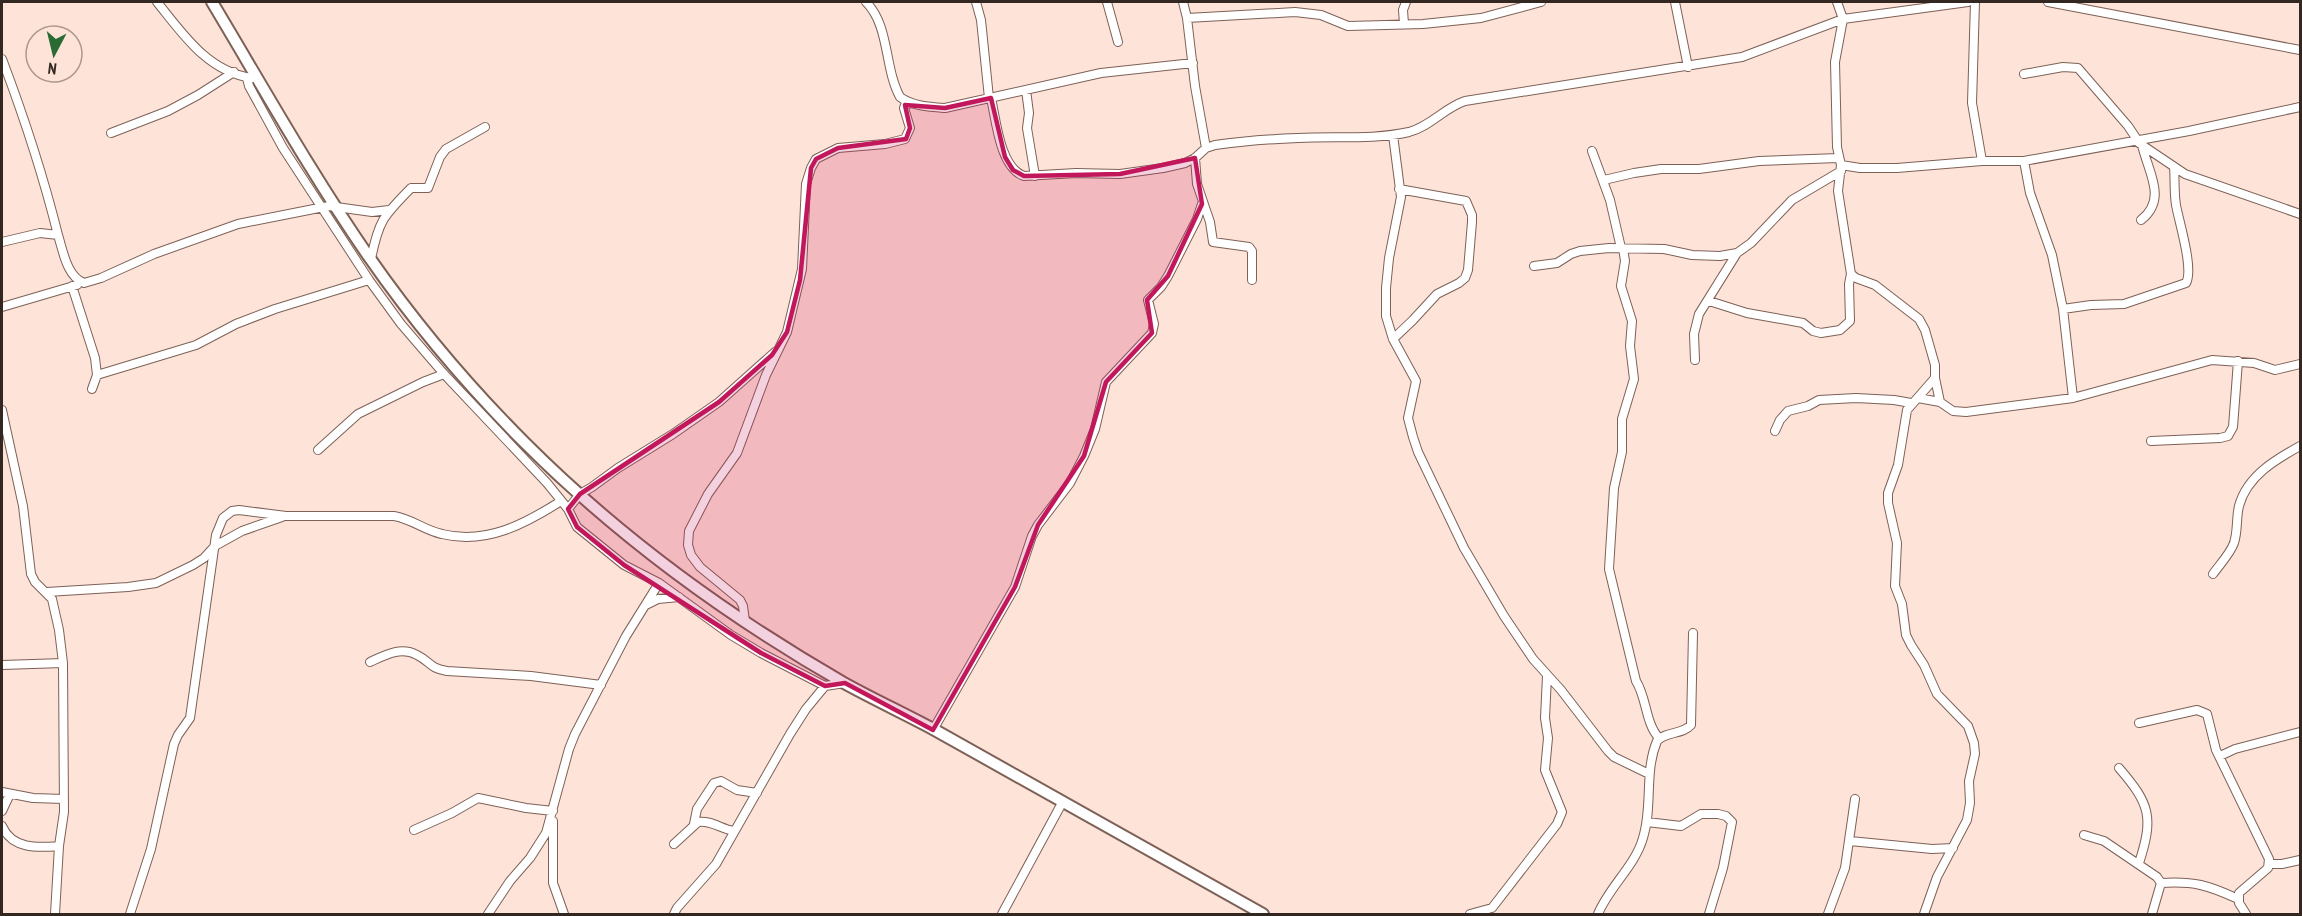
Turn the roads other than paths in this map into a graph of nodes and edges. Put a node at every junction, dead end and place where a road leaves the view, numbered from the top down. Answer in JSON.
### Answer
{"nodes":[{"id":1,"x":157,"y":2,"type":"edge"},
{"id":2,"x":212,"y":2,"type":"edge"},
{"id":3,"x":866,"y":2,"type":"edge"},
{"id":4,"x":976,"y":2,"type":"edge"},
{"id":5,"x":1107,"y":2,"type":"edge"},
{"id":6,"x":1183,"y":2,"type":"edge"},
{"id":7,"x":1406,"y":2,"type":"edge"},
{"id":8,"x":1542,"y":2,"type":"edge"},
{"id":9,"x":1675,"y":2,"type":"edge"},
{"id":10,"x":1837,"y":2,"type":"edge"},
{"id":11,"x":1968,"y":2,"type":"edge"},
{"id":12,"x":1975,"y":2,"type":"edge"},
{"id":13,"x":2048,"y":2,"type":"edge"},
{"id":14,"x":1507,"y":6,"type":"edge"},
{"id":15,"x":1188,"y":18,"type":"junction"},
{"id":16,"x":1843,"y":18,"type":"junction"},
{"id":17,"x":1404,"y":24,"type":"junction"},
{"id":18,"x":1118,"y":42,"type":"dead end"},
{"id":19,"x":2301,"y":50,"type":"edge"},
{"id":20,"x":2,"y":59,"type":"edge"},
{"id":21,"x":1193,"y":63,"type":"junction"},
{"id":22,"x":1688,"y":67,"type":"junction"},
{"id":23,"x":234,"y":72,"type":"junction"},
{"id":24,"x":2024,"y":74,"type":"dead end"},
{"id":25,"x":253,"y":78,"type":"junction"},
{"id":26,"x":1026,"y":90,"type":"junction"},
{"id":27,"x":990,"y":98,"type":"junction"},
{"id":28,"x":912,"y":103,"type":"junction"},
{"id":29,"x":2301,"y":107,"type":"edge"},
{"id":30,"x":485,"y":127,"type":"dead end"},
{"id":31,"x":111,"y":133,"type":"dead end"},
{"id":32,"x":1393,"y":135,"type":"junction"},
{"id":33,"x":2138,"y":142,"type":"junction"},
{"id":34,"x":1206,"y":148,"type":"junction"},
{"id":35,"x":1592,"y":151,"type":"dead end"},
{"id":36,"x":1195,"y":158,"type":"junction"},
{"id":37,"x":1982,"y":161,"type":"junction"},
{"id":38,"x":2024,"y":161,"type":"junction"},
{"id":39,"x":1840,"y":165,"type":"junction"},
{"id":40,"x":2174,"y":167,"type":"junction"},
{"id":41,"x":1035,"y":176,"type":"junction"},
{"id":42,"x":1604,"y":180,"type":"junction"},
{"id":43,"x":1400,"y":189,"type":"junction"},
{"id":44,"x":1202,"y":204,"type":"junction"},
{"id":45,"x":336,"y":206,"type":"junction"},
{"id":46,"x":324,"y":209,"type":"junction"},
{"id":47,"x":389,"y":210,"type":"junction"},
{"id":48,"x":2301,"y":214,"type":"edge"},
{"id":49,"x":2140,"y":220,"type":"dead end"},
{"id":50,"x":58,"y":235,"type":"junction"},
{"id":51,"x":2,"y":242,"type":"edge"},
{"id":52,"x":1622,"y":248,"type":"junction"},
{"id":53,"x":1737,"y":254,"type":"junction"},
{"id":54,"x":371,"y":259,"type":"junction"},
{"id":55,"x":1534,"y":266,"type":"dead end"},
{"id":56,"x":1851,"y":274,"type":"junction"},
{"id":57,"x":369,"y":280,"type":"junction"},
{"id":58,"x":1252,"y":280,"type":"dead end"},
{"id":59,"x":84,"y":283,"type":"junction"},
{"id":60,"x":72,"y":286,"type":"junction"},
{"id":61,"x":1709,"y":301,"type":"junction"},
{"id":62,"x":2,"y":307,"type":"edge"},
{"id":63,"x":2063,"y":309,"type":"junction"},
{"id":64,"x":1393,"y":339,"type":"junction"},
{"id":65,"x":779,"y":349,"type":"junction"},
{"id":66,"x":1695,"y":360,"type":"dead end"},
{"id":67,"x":2238,"y":361,"type":"junction"},
{"id":68,"x":2301,"y":364,"type":"edge"},
{"id":69,"x":97,"y":375,"type":"junction"},
{"id":70,"x":444,"y":375,"type":"junction"},
{"id":71,"x":1935,"y":378,"type":"junction"},
{"id":72,"x":93,"y":389,"type":"dead end"},
{"id":73,"x":1918,"y":398,"type":"junction"},
{"id":74,"x":2073,"y":398,"type":"junction"},
{"id":75,"x":1940,"y":402,"type":"junction"},
{"id":76,"x":1911,"y":403,"type":"junction"},
{"id":77,"x":2,"y":410,"type":"edge"},
{"id":78,"x":1775,"y":431,"type":"dead end"},
{"id":79,"x":2151,"y":441,"type":"dead end"},
{"id":80,"x":2301,"y":446,"type":"edge"},
{"id":81,"x":318,"y":450,"type":"dead end"},
{"id":82,"x":580,"y":494,"type":"junction"},
{"id":83,"x":561,"y":501,"type":"junction"},
{"id":84,"x":568,"y":509,"type":"junction"},
{"id":85,"x":286,"y":516,"type":"junction"},
{"id":86,"x":214,"y":546,"type":"junction"},
{"id":87,"x":2213,"y":574,"type":"dead end"},
{"id":88,"x":659,"y":583,"type":"junction"},
{"id":89,"x":46,"y":592,"type":"junction"},
{"id":90,"x":679,"y":597,"type":"junction"},
{"id":91,"x":645,"y":606,"type":"junction"},
{"id":92,"x":745,"y":621,"type":"junction"},
{"id":93,"x":1693,"y":633,"type":"dead end"},
{"id":94,"x":370,"y":662,"type":"dead end"},
{"id":95,"x":63,"y":663,"type":"junction"},
{"id":96,"x":2,"y":665,"type":"edge"},
{"id":97,"x":1547,"y":676,"type":"junction"},
{"id":98,"x":845,"y":683,"type":"junction"},
{"id":99,"x":601,"y":685,"type":"junction"},
{"id":100,"x":825,"y":686,"type":"junction"},
{"id":101,"x":2139,"y":723,"type":"dead end"},
{"id":102,"x":933,"y":730,"type":"junction"},
{"id":103,"x":2301,"y":732,"type":"edge"},
{"id":104,"x":1659,"y":738,"type":"junction"},
{"id":105,"x":2220,"y":756,"type":"junction"},
{"id":106,"x":2119,"y":768,"type":"dead end"},
{"id":107,"x":1649,"y":774,"type":"junction"},
{"id":108,"x":5,"y":793,"type":"edge"},
{"id":109,"x":757,"y":793,"type":"junction"},
{"id":110,"x":64,"y":799,"type":"junction"},
{"id":111,"x":1855,"y":799,"type":"dead end"},
{"id":112,"x":1062,"y":803,"type":"junction"},
{"id":113,"x":2,"y":811,"type":"edge"},
{"id":114,"x":553,"y":812,"type":"junction"},
{"id":115,"x":1647,"y":822,"type":"junction"},
{"id":116,"x":694,"y":824,"type":"junction"},
{"id":117,"x":2,"y":826,"type":"edge"},
{"id":118,"x":414,"y":830,"type":"dead end"},
{"id":119,"x":734,"y":831,"type":"junction"},
{"id":120,"x":2084,"y":835,"type":"dead end"},
{"id":121,"x":1850,"y":841,"type":"junction"},
{"id":122,"x":674,"y":844,"type":"dead end"},
{"id":123,"x":59,"y":846,"type":"junction"},
{"id":124,"x":1953,"y":848,"type":"junction"},
{"id":125,"x":2301,"y":860,"type":"edge"},
{"id":126,"x":2139,"y":863,"type":"junction"},
{"id":127,"x":2270,"y":864,"type":"junction"},
{"id":128,"x":2161,"y":883,"type":"junction"},
{"id":129,"x":2238,"y":898,"type":"junction"},
{"id":130,"x":55,"y":915,"type":"edge"},
{"id":131,"x":130,"y":915,"type":"edge"},
{"id":132,"x":488,"y":915,"type":"edge"},
{"id":133,"x":564,"y":915,"type":"edge"},
{"id":134,"x":674,"y":915,"type":"edge"},
{"id":135,"x":1002,"y":915,"type":"edge"},
{"id":136,"x":1263,"y":915,"type":"edge"},
{"id":137,"x":1470,"y":915,"type":"edge"},
{"id":138,"x":1598,"y":915,"type":"edge"},
{"id":139,"x":1709,"y":915,"type":"edge"},
{"id":140,"x":1828,"y":915,"type":"edge"},
{"id":141,"x":1924,"y":915,"type":"edge"},
{"id":142,"x":2152,"y":915,"type":"edge"},
{"id":143,"x":2246,"y":915,"type":"edge"}],
"edges":[{"from":1,"to":23,"type":"street"},
{"from":2,"to":25,"type":"main road"},
{"from":3,"to":28,"type":"street"},
{"from":4,"to":27,"type":"street"},
{"from":5,"to":18,"type":"street"},
{"from":6,"to":15,"type":"street"},
{"from":7,"to":17,"type":"street"},
{"from":8,"to":14,"type":"street"},
{"from":9,"to":22,"type":"street"},
{"from":10,"to":16,"type":"street"},
{"from":11,"to":16,"type":"street"},
{"from":12,"to":37,"type":"street"},
{"from":13,"to":19,"type":"street"},
{"from":14,"to":17,"type":"street"},
{"from":15,"to":17,"type":"street"},
{"from":15,"to":21,"type":"street"},
{"from":16,"to":22,"type":"street"},
{"from":16,"to":39,"type":"street"},
{"from":20,"to":50,"type":"street"},
{"from":21,"to":26,"type":"street"},
{"from":21,"to":34,"type":"street"},
{"from":22,"to":32,"type":"street"},
{"from":23,"to":25,"type":"street"},
{"from":23,"to":31,"type":"street"},
{"from":24,"to":33,"type":"street"},
{"from":25,"to":45,"type":"main road"},
{"from":25,"to":46,"type":"street"},
{"from":26,"to":27,"type":"street"},
{"from":26,"to":41,"type":"street"},
{"from":27,"to":28,"type":"street"},
{"from":27,"to":41,"type":"street"},
{"from":28,"to":65,"type":"street"},
{"from":29,"to":33,"type":"street"},
{"from":30,"to":47,"type":"street"},
{"from":32,"to":34,"type":"street"},
{"from":32,"to":43,"type":"street"},
{"from":33,"to":38,"type":"street"},
{"from":33,"to":40,"type":"street"},
{"from":33,"to":49,"type":"street"},
{"from":34,"to":36,"type":"street"},
{"from":35,"to":42,"type":"street"},
{"from":36,"to":41,"type":"street"},
{"from":36,"to":44,"type":"street"},
{"from":37,"to":38,"type":"street"},
{"from":37,"to":39,"type":"street"},
{"from":38,"to":63,"type":"street"},
{"from":39,"to":42,"type":"street"},
{"from":39,"to":53,"type":"street"},
{"from":39,"to":56,"type":"street"},
{"from":40,"to":48,"type":"street"},
{"from":40,"to":63,"type":"street"},
{"from":42,"to":52,"type":"street"},
{"from":43,"to":64,"type":"street"},
{"from":43,"to":64,"type":"street"},
{"from":44,"to":58,"type":"street"},
{"from":44,"to":102,"type":"street"},
{"from":45,"to":46,"type":"street"},
{"from":45,"to":47,"type":"street"},
{"from":45,"to":54,"type":"main road"},
{"from":46,"to":57,"type":"street"},
{"from":46,"to":59,"type":"street"},
{"from":47,"to":54,"type":"street"},
{"from":50,"to":51,"type":"street"},
{"from":50,"to":59,"type":"street"},
{"from":52,"to":53,"type":"street"},
{"from":52,"to":55,"type":"street"},
{"from":52,"to":104,"type":"street"},
{"from":53,"to":61,"type":"street"},
{"from":54,"to":82,"type":"main road"},
{"from":56,"to":61,"type":"street"},
{"from":56,"to":71,"type":"street"},
{"from":57,"to":69,"type":"street"},
{"from":57,"to":70,"type":"street"},
{"from":59,"to":60,"type":"street"},
{"from":60,"to":62,"type":"street"},
{"from":60,"to":69,"type":"street"},
{"from":61,"to":66,"type":"street"},
{"from":63,"to":74,"type":"street"},
{"from":64,"to":97,"type":"street"},
{"from":65,"to":82,"type":"street"},
{"from":65,"to":92,"type":"street"},
{"from":67,"to":68,"type":"street"},
{"from":67,"to":74,"type":"street"},
{"from":67,"to":79,"type":"street"},
{"from":69,"to":72,"type":"street"},
{"from":70,"to":81,"type":"street"},
{"from":70,"to":83,"type":"street"},
{"from":71,"to":73,"type":"street"},
{"from":71,"to":75,"type":"street"},
{"from":73,"to":75,"type":"street"},
{"from":73,"to":76,"type":"street"},
{"from":74,"to":75,"type":"street"},
{"from":76,"to":78,"type":"street"},
{"from":76,"to":124,"type":"street"},
{"from":77,"to":89,"type":"street"},
{"from":80,"to":87,"type":"street"},
{"from":82,"to":84,"type":"street"},
{"from":82,"to":92,"type":"main road"},
{"from":83,"to":84,"type":"street"},
{"from":83,"to":85,"type":"street"},
{"from":84,"to":88,"type":"street"},
{"from":85,"to":86,"type":"street"},
{"from":85,"to":86,"type":"street"},
{"from":86,"to":89,"type":"street"},
{"from":86,"to":131,"type":"street"},
{"from":88,"to":90,"type":"street"},
{"from":88,"to":91,"type":"street"},
{"from":89,"to":95,"type":"street"},
{"from":90,"to":91,"type":"street"},
{"from":90,"to":100,"type":"street"},
{"from":91,"to":99,"type":"street"},
{"from":92,"to":98,"type":"main road"},
{"from":93,"to":104,"type":"street"},
{"from":94,"to":99,"type":"street"},
{"from":95,"to":96,"type":"street"},
{"from":95,"to":110,"type":"street"},
{"from":97,"to":107,"type":"street"},
{"from":97,"to":137,"type":"street"},
{"from":98,"to":100,"type":"street"},
{"from":98,"to":102,"type":"main road"},
{"from":99,"to":114,"type":"street"},
{"from":100,"to":109,"type":"street"},
{"from":101,"to":105,"type":"street"},
{"from":102,"to":112,"type":"main road"},
{"from":103,"to":105,"type":"street"},
{"from":104,"to":107,"type":"street"},
{"from":105,"to":127,"type":"street"},
{"from":106,"to":126,"type":"street"},
{"from":107,"to":115,"type":"street"},
{"from":108,"to":110,"type":"street"},
{"from":108,"to":113,"type":"street"},
{"from":109,"to":116,"type":"street"},
{"from":109,"to":119,"type":"street"},
{"from":110,"to":123,"type":"street"},
{"from":111,"to":121,"type":"street"},
{"from":112,"to":135,"type":"street"},
{"from":112,"to":136,"type":"main road"},
{"from":114,"to":118,"type":"street"},
{"from":114,"to":132,"type":"street"},
{"from":114,"to":133,"type":"street"},
{"from":115,"to":138,"type":"street"},
{"from":115,"to":139,"type":"street"},
{"from":116,"to":119,"type":"street"},
{"from":116,"to":122,"type":"street"},
{"from":117,"to":123,"type":"street"},
{"from":119,"to":134,"type":"street"},
{"from":120,"to":126,"type":"street"},
{"from":121,"to":124,"type":"street"},
{"from":121,"to":140,"type":"street"},
{"from":123,"to":130,"type":"street"},
{"from":124,"to":141,"type":"street"},
{"from":125,"to":127,"type":"street"},
{"from":126,"to":128,"type":"street"},
{"from":127,"to":129,"type":"street"},
{"from":128,"to":129,"type":"street"},
{"from":128,"to":142,"type":"street"},
{"from":129,"to":143,"type":"street"}]}
